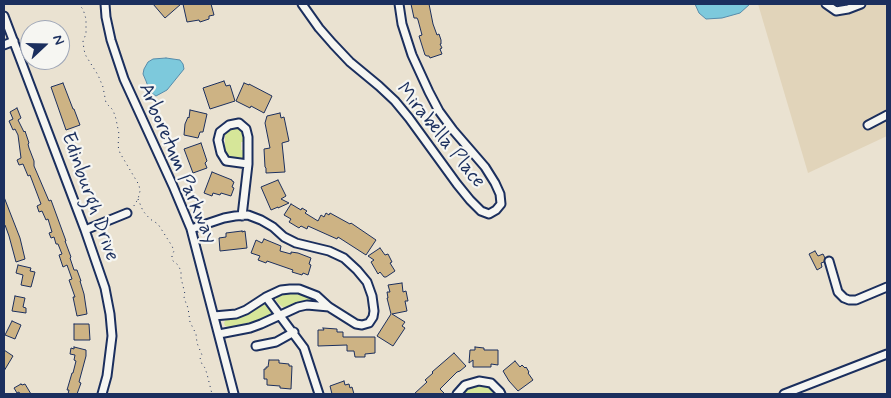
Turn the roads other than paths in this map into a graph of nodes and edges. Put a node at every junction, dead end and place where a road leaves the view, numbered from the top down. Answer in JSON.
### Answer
{"nodes":[{"id":1,"x":105,"y":4,"type":"edge"},
{"id":2,"x":302,"y":4,"type":"edge"},
{"id":3,"x":399,"y":4,"type":"edge"},
{"id":4,"x":826,"y":4,"type":"edge"},
{"id":5,"x":861,"y":4,"type":"edge"},
{"id":6,"x":4,"y":16,"type":"edge"},
{"id":7,"x":14,"y":41,"type":"junction"},
{"id":8,"x":4,"y":45,"type":"edge"},
{"id":9,"x":887,"y":115,"type":"edge"},
{"id":10,"x":868,"y":125,"type":"dead end"},
{"id":11,"x":248,"y":164,"type":"junction"},
{"id":12,"x":127,"y":213,"type":"road end"},
{"id":13,"x":242,"y":216,"type":"junction"},
{"id":14,"x":191,"y":229,"type":"junction"},
{"id":15,"x":86,"y":230,"type":"junction"},
{"id":16,"x":829,"y":261,"type":"dead end"},
{"id":17,"x":887,"y":286,"type":"edge"},
{"id":18,"x":266,"y":297,"type":"junction"},
{"id":19,"x":329,"y":307,"type":"junction"},
{"id":20,"x":214,"y":316,"type":"junction"},
{"id":21,"x":280,"y":316,"type":"junction"},
{"id":22,"x":294,"y":332,"type":"junction"},
{"id":23,"x":219,"y":334,"type":"junction"},
{"id":24,"x":256,"y":346,"type":"dead end"},
{"id":25,"x":887,"y":354,"type":"edge"},
{"id":26,"x":102,"y":394,"type":"edge"},
{"id":27,"x":234,"y":394,"type":"edge"},
{"id":28,"x":319,"y":394,"type":"edge"},
{"id":29,"x":457,"y":394,"type":"edge"},
{"id":30,"x":501,"y":394,"type":"edge"},
{"id":31,"x":784,"y":394,"type":"edge"}],
"edges":[{"from":1,"to":14,"type":"street","name":"Arboretum Parkway"},
{"from":2,"to":3,"type":"street","name":"Mirabella Place"},
{"from":4,"to":5,"type":"street"},
{"from":6,"to":7,"type":"street","name":"Edinburgh Drive"},
{"from":7,"to":8,"type":"street"},
{"from":7,"to":15,"type":"street","name":"Edinburgh Drive"},
{"from":9,"to":10,"type":"street"},
{"from":11,"to":11,"type":"street"},
{"from":11,"to":13,"type":"street"},
{"from":12,"to":15,"type":"street"},
{"from":13,"to":14,"type":"street"},
{"from":13,"to":19,"type":"street"},
{"from":14,"to":20,"type":"street","name":"Arboretum Parkway"},
{"from":15,"to":26,"type":"street","name":"Edinburgh Drive"},
{"from":16,"to":17,"type":"street"},
{"from":18,"to":19,"type":"street"},
{"from":18,"to":20,"type":"street"},
{"from":18,"to":21,"type":"street"},
{"from":19,"to":21,"type":"street"},
{"from":20,"to":23,"type":"street","name":"Arboretum Parkway"},
{"from":21,"to":22,"type":"street"},
{"from":21,"to":23,"type":"street"},
{"from":22,"to":24,"type":"street"},
{"from":22,"to":28,"type":"street"},
{"from":23,"to":27,"type":"street","name":"Arboretum Parkway"},
{"from":25,"to":31,"type":"street"},
{"from":29,"to":30,"type":"street"}]}
